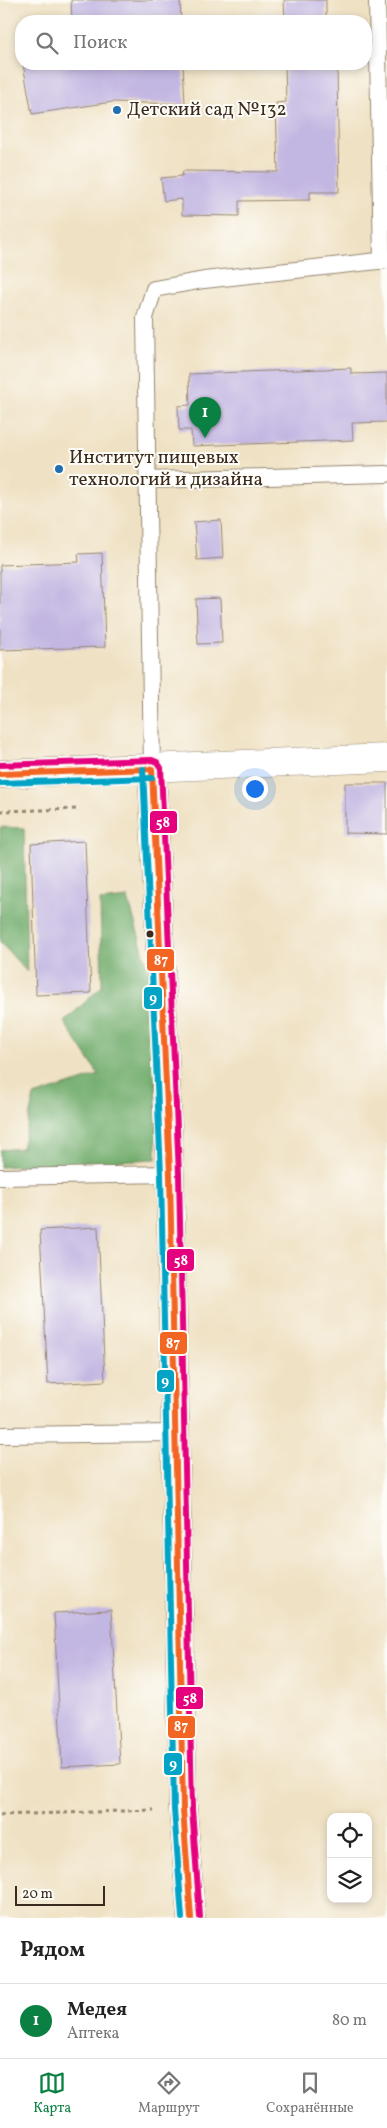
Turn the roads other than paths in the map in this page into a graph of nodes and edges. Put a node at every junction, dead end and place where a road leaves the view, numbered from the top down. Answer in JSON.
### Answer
{"nodes":[{"id":1,"x":376,"y":0,"type":"edge"},
{"id":2,"x":384,"y":260,"type":"edge"},
{"id":3,"x":387,"y":474,"type":"edge"},
{"id":4,"x":147,"y":480,"type":"junction"},
{"id":5,"x":387,"y":758,"type":"edge"},
{"id":6,"x":152,"y":769,"type":"junction"},
{"id":7,"x":0,"y":774,"type":"edge"},
{"id":8,"x":170,"y":1174,"type":"junction"},
{"id":9,"x":0,"y":1177,"type":"edge"},
{"id":10,"x":176,"y":1432,"type":"junction"},
{"id":11,"x":0,"y":1435,"type":"edge"},
{"id":12,"x":191,"y":1918,"type":"edge"}],
"edges":[{"from":1,"to":2,"type":"lane"},
{"from":2,"to":4,"type":"lane"},
{"from":3,"to":4,"type":"lane"},
{"from":4,"to":6,"type":"lane"},
{"from":5,"to":6,"type":"street"},
{"from":6,"to":7,"type":"street"},
{"from":6,"to":8,"type":"street"},
{"from":8,"to":9,"type":"lane"},
{"from":8,"to":10,"type":"street"},
{"from":10,"to":11,"type":"lane"},
{"from":10,"to":12,"type":"street"}]}
